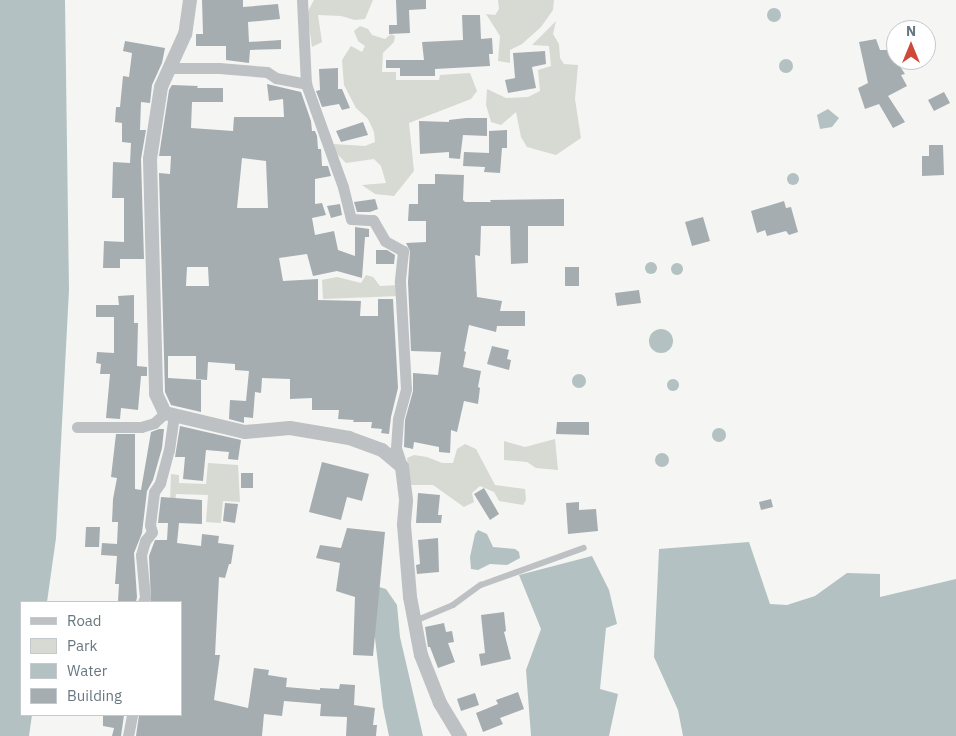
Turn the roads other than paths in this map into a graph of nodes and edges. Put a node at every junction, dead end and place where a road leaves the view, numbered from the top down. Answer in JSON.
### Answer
{"nodes":[{"id":1,"x":190,"y":0,"type":"edge"},
{"id":2,"x":302,"y":0,"type":"edge"},
{"id":3,"x":169,"y":68,"type":"junction"},
{"id":4,"x":306,"y":84,"type":"junction"},
{"id":5,"x":170,"y":414,"type":"junction"},
{"id":6,"x":78,"y":427,"type":"dead end"},
{"id":7,"x":402,"y":467,"type":"junction"},
{"id":8,"x":584,"y":548,"type":"dead end"},
{"id":9,"x":144,"y":601,"type":"edge"},
{"id":10,"x":414,"y":621,"type":"junction"},
{"id":11,"x":132,"y":716,"type":"edge"},
{"id":12,"x":128,"y":736,"type":"edge"},
{"id":13,"x":460,"y":736,"type":"edge"}],
"edges":[{"from":1,"to":3,"type":"street"},
{"from":2,"to":4,"type":"street"},
{"from":3,"to":4,"type":"street"},
{"from":3,"to":5,"type":"street"},
{"from":4,"to":7,"type":"street"},
{"from":5,"to":6,"type":"street"},
{"from":5,"to":7,"type":"street"},
{"from":5,"to":9,"type":"street"},
{"from":7,"to":10,"type":"street"},
{"from":8,"to":10,"type":"lane"},
{"from":10,"to":13,"type":"street"},
{"from":11,"to":12,"type":"street"}]}
